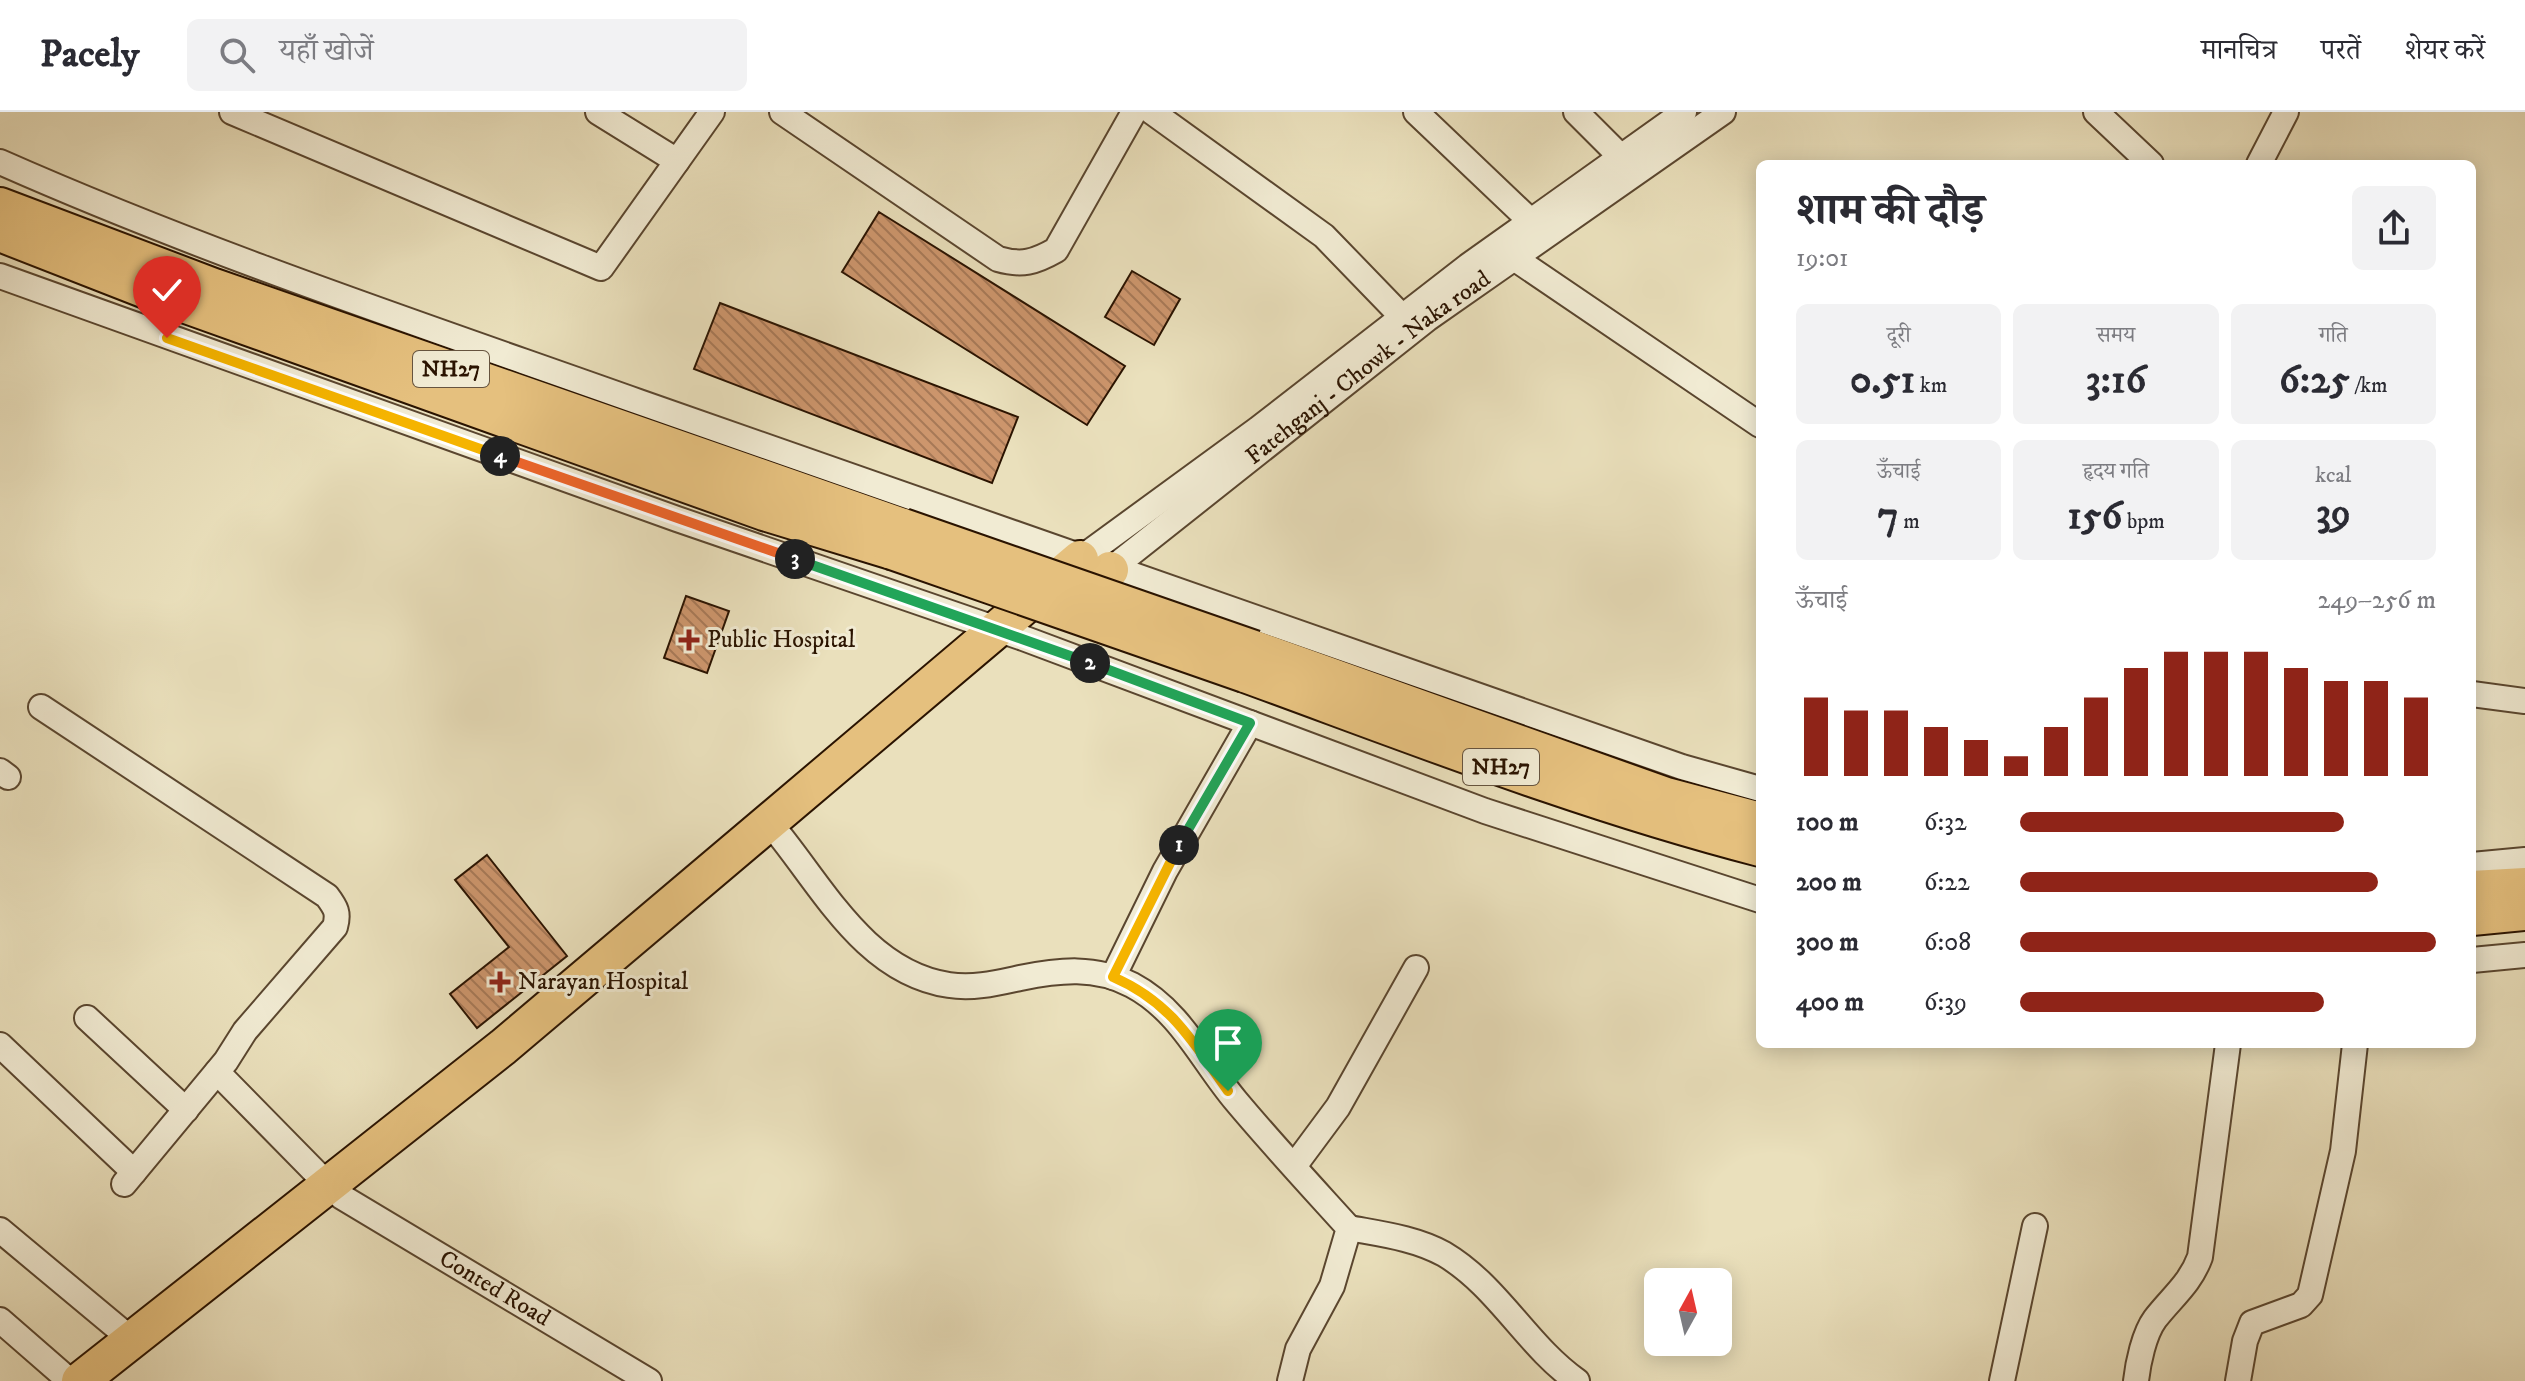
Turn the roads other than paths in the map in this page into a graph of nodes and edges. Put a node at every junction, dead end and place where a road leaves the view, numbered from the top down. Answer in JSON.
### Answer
{"nodes":[{"id":1,"x":598,"y":112,"type":"edge"},
{"id":2,"x":712,"y":112,"type":"edge"},
{"id":3,"x":782,"y":112,"type":"edge"},
{"id":4,"x":1134,"y":112,"type":"edge"},
{"id":5,"x":1152,"y":112,"type":"edge"},
{"id":6,"x":1416,"y":112,"type":"edge"},
{"id":7,"x":1576,"y":112,"type":"edge"},
{"id":8,"x":1684,"y":112,"type":"edge"},
{"id":9,"x":1723,"y":112,"type":"edge"},
{"id":10,"x":2095,"y":112,"type":"edge"},
{"id":11,"x":2286,"y":112,"type":"edge"},
{"id":12,"x":244,"y":114,"type":"edge"},
{"id":13,"x":2147,"y":160,"type":"edge"},
{"id":14,"x":2261,"y":160,"type":"edge"},
{"id":15,"x":677,"y":161,"type":"junction"},
{"id":16,"x":0,"y":162,"type":"edge"},
{"id":17,"x":1628,"y":164,"type":"junction"},
{"id":18,"x":0,"y":206,"type":"edge"},
{"id":19,"x":1538,"y":228,"type":"junction"},
{"id":20,"x":0,"y":233,"type":"edge"},
{"id":21,"x":1514,"y":258,"type":"junction"},
{"id":22,"x":0,"y":276,"type":"edge"},
{"id":23,"x":1408,"y":323,"type":"junction"},
{"id":24,"x":1756,"y":422,"type":"edge"},
{"id":25,"x":898,"y":539,"type":"junction"},
{"id":26,"x":1095,"y":564,"type":"junction"},
{"id":27,"x":1011,"y":634,"type":"junction"},
{"id":28,"x":1250,"y":661,"type":"junction"},
{"id":29,"x":2476,"y":695,"type":"edge"},
{"id":30,"x":2525,"y":701,"type":"edge"},
{"id":31,"x":41,"y":707,"type":"dead end"},
{"id":32,"x":1250,"y":723,"type":"junction"},
{"id":33,"x":1756,"y":788,"type":"edge"},
{"id":34,"x":1756,"y":820,"type":"edge"},
{"id":35,"x":781,"y":837,"type":"junction"},
{"id":36,"x":1756,"y":847,"type":"edge"},
{"id":37,"x":2525,"y":860,"type":"edge"},
{"id":38,"x":2476,"y":865,"type":"edge"},
{"id":39,"x":2525,"y":886,"type":"edge"},
{"id":40,"x":2476,"y":889,"type":"edge"},
{"id":41,"x":1756,"y":899,"type":"edge"},
{"id":42,"x":2525,"y":912,"type":"edge"},
{"id":43,"x":2476,"y":917,"type":"edge"},
{"id":44,"x":2525,"y":955,"type":"edge"},
{"id":45,"x":2476,"y":960,"type":"edge"},
{"id":46,"x":1416,"y":968,"type":"dead end"},
{"id":47,"x":1113,"y":977,"type":"junction"},
{"id":48,"x":87,"y":1018,"type":"dead end"},
{"id":49,"x":0,"y":1045,"type":"edge"},
{"id":50,"x":2227,"y":1048,"type":"edge"},
{"id":51,"x":2355,"y":1048,"type":"edge"},
{"id":52,"x":217,"y":1072,"type":"junction"},
{"id":53,"x":186,"y":1110,"type":"junction"},
{"id":54,"x":1295,"y":1165,"type":"junction"},
{"id":55,"x":335,"y":1191,"type":"junction"},
{"id":56,"x":2035,"y":1226,"type":"dead end"},
{"id":57,"x":1349,"y":1228,"type":"junction"},
{"id":58,"x":0,"y":1230,"type":"edge"},
{"id":59,"x":0,"y":1320,"type":"edge"},
{"id":60,"x":132,"y":1340,"type":"junction"},
{"id":61,"x":1575,"y":1380,"type":"edge"},
{"id":62,"x":70,"y":1381,"type":"edge"},
{"id":63,"x":80,"y":1381,"type":"edge"},
{"id":64,"x":108,"y":1381,"type":"edge"},
{"id":65,"x":649,"y":1381,"type":"edge"},
{"id":66,"x":1290,"y":1381,"type":"edge"},
{"id":67,"x":2002,"y":1381,"type":"edge"},
{"id":68,"x":2136,"y":1381,"type":"edge"},
{"id":69,"x":2238,"y":1381,"type":"edge"}],
"edges":[{"from":1,"to":15,"type":"street"},
{"from":2,"to":15,"type":"street"},
{"from":3,"to":4,"type":"street"},
{"from":5,"to":23,"type":"street"},
{"from":6,"to":19,"type":"street"},
{"from":7,"to":17,"type":"street"},
{"from":8,"to":17,"type":"street"},
{"from":9,"to":17,"type":"street"},
{"from":10,"to":13,"type":"street"},
{"from":11,"to":14,"type":"street"},
{"from":12,"to":15,"type":"street"},
{"from":16,"to":26,"type":"street"},
{"from":17,"to":19,"type":"street"},
{"from":18,"to":25,"type":"highway","number":"NH27"},
{"from":19,"to":21,"type":"street","name":"Fatehganj - Chowk - Naka road"},
{"from":19,"to":23,"type":"street"},
{"from":20,"to":25,"type":"highway","number":"NH27"},
{"from":21,"to":23,"type":"street","name":"Fatehganj - Chowk - Naka road"},
{"from":21,"to":24,"type":"street"},
{"from":22,"to":27,"type":"street"},
{"from":23,"to":26,"type":"street","name":"Fatehganj - Chowk - Naka road"},
{"from":25,"to":28,"type":"highway","number":"NH27","bridge":true},
{"from":26,"to":27,"type":"highway","name":"Fatehganj - Chowk - Naka road"},
{"from":26,"to":33,"type":"street"},
{"from":27,"to":32,"type":"street"},
{"from":27,"to":35,"type":"highway"},
{"from":27,"to":55,"type":"highway"},
{"from":28,"to":34,"type":"highway","number":"NH27"},
{"from":28,"to":36,"type":"highway","number":"NH27"},
{"from":29,"to":30,"type":"street"},
{"from":31,"to":52,"type":"street"},
{"from":32,"to":41,"type":"street"},
{"from":32,"to":47,"type":"street"},
{"from":35,"to":47,"type":"street"},
{"from":35,"to":55,"type":"highway"},
{"from":37,"to":38,"type":"street"},
{"from":39,"to":40,"type":"highway"},
{"from":42,"to":43,"type":"highway"},
{"from":44,"to":45,"type":"street"},
{"from":46,"to":54,"type":"street"},
{"from":47,"to":54,"type":"street"},
{"from":48,"to":53,"type":"street"},
{"from":49,"to":53,"type":"street"},
{"from":50,"to":68,"type":"street"},
{"from":51,"to":69,"type":"street"},
{"from":52,"to":53,"type":"street"},
{"from":52,"to":55,"type":"street","name":"Conted Road"},
{"from":54,"to":57,"type":"street"},
{"from":55,"to":60,"type":"highway"},
{"from":55,"to":64,"type":"highway"},
{"from":55,"to":65,"type":"street","name":"Conted Road"},
{"from":56,"to":67,"type":"street"},
{"from":57,"to":61,"type":"street"},
{"from":57,"to":66,"type":"street"},
{"from":58,"to":60,"type":"street"},
{"from":59,"to":62,"type":"street"},
{"from":60,"to":63,"type":"highway"}]}
